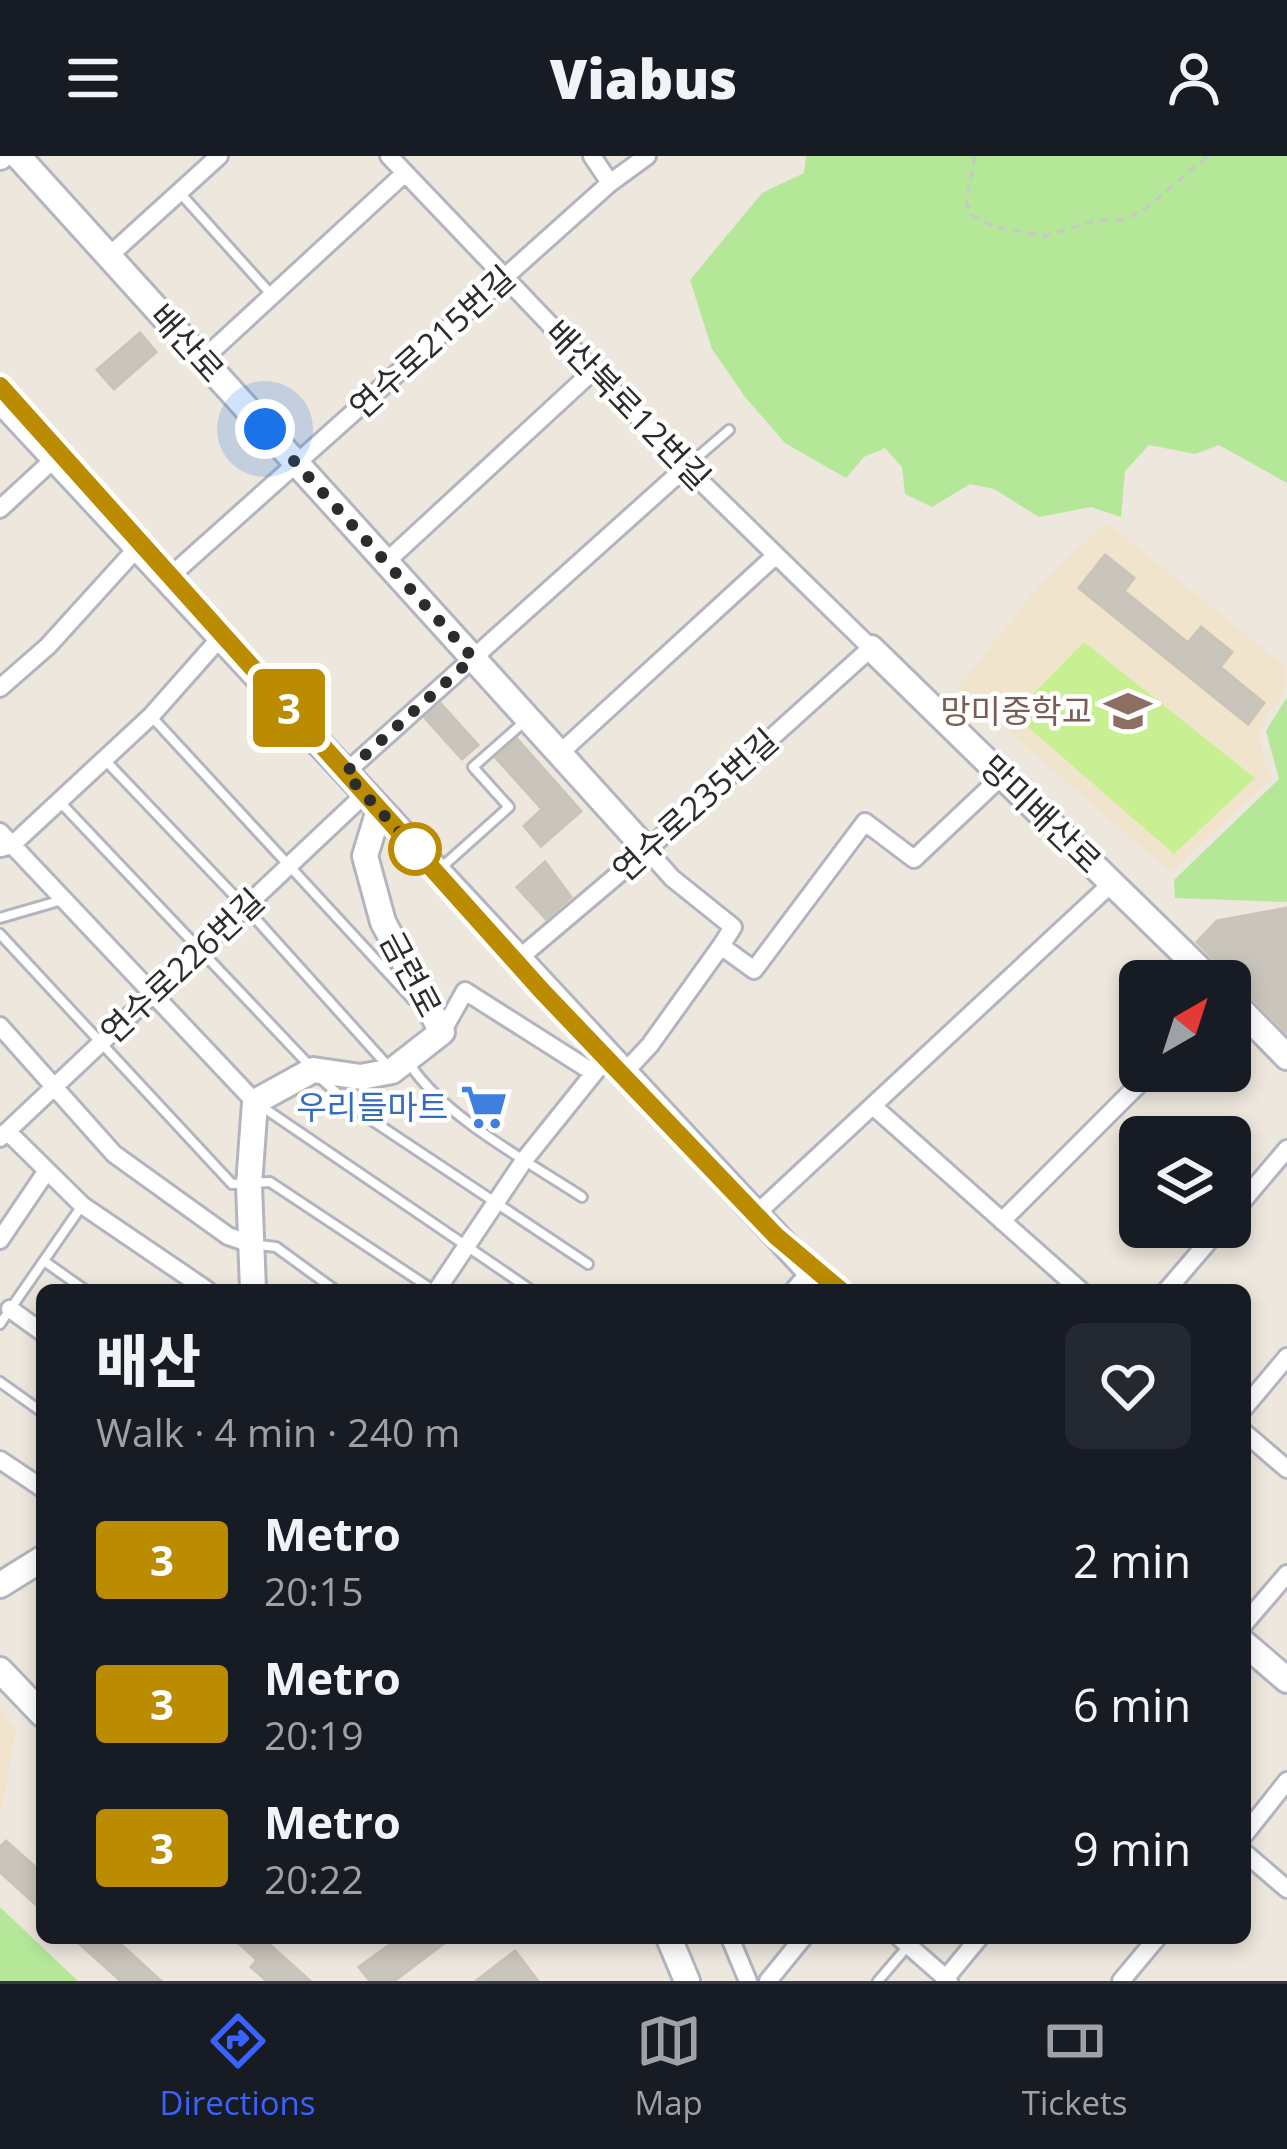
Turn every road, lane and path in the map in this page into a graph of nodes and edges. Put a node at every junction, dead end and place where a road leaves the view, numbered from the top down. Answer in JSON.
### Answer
{"nodes":[{"id":1,"x":18,"y":156,"type":"edge"},
{"id":2,"x":219,"y":156,"type":"edge"},
{"id":3,"x":389,"y":156,"type":"edge"},
{"id":4,"x":592,"y":156,"type":"edge"},
{"id":5,"x":647,"y":156,"type":"edge"},
{"id":6,"x":975,"y":156,"type":"edge"},
{"id":7,"x":1208,"y":156,"type":"edge"},
{"id":8,"x":405,"y":172,"type":"junction"},
{"id":9,"x":610,"y":183,"type":"junction"},
{"id":10,"x":179,"y":192,"type":"junction"},
{"id":11,"x":109,"y":256,"type":"junction"},
{"id":12,"x":504,"y":276,"type":"junction"},
{"id":13,"x":272,"y":295,"type":"junction"},
{"id":14,"x":202,"y":359,"type":"junction"},
{"id":15,"x":594,"y":370,"type":"junction"},
{"id":16,"x":0,"y":400,"type":"edge"},
{"id":17,"x":729,"y":430,"type":"dead end"},
{"id":18,"x":54,"y":459,"type":"junction"},
{"id":19,"x":296,"y":463,"type":"junction"},
{"id":20,"x":686,"y":467,"type":"junction"},
{"id":21,"x":0,"y":509,"type":"edge"},
{"id":22,"x":137,"y":548,"type":"junction"},
{"id":23,"x":776,"y":555,"type":"junction"},
{"id":24,"x":386,"y":562,"type":"junction"},
{"id":25,"x":166,"y":580,"type":"junction"},
{"id":26,"x":220,"y":638,"type":"junction"},
{"id":27,"x":871,"y":648,"type":"junction"},
{"id":28,"x":473,"y":658,"type":"junction"},
{"id":29,"x":0,"y":688,"type":"edge"},
{"id":30,"x":151,"y":716,"type":"junction"},
{"id":31,"x":528,"y":719,"type":"junction"},
{"id":32,"x":560,"y":753,"type":"junction"},
{"id":33,"x":104,"y":759,"type":"junction"},
{"id":34,"x":345,"y":773,"type":"junction"},
{"id":35,"x":1002,"y":776,"type":"junction"},
{"id":36,"x":58,"y":800,"type":"junction"},
{"id":37,"x":372,"y":802,"type":"junction"},
{"id":38,"x":4,"y":842,"type":"edge"},
{"id":39,"x":647,"y":850,"type":"junction"},
{"id":40,"x":290,"y":866,"type":"junction"},
{"id":41,"x":436,"y":872,"type":"junction"},
{"id":42,"x":1112,"y":883,"type":"junction"},
{"id":43,"x":64,"y":900,"type":"junction"},
{"id":44,"x":245,"y":907,"type":"junction"},
{"id":45,"x":0,"y":918,"type":"edge"},
{"id":46,"x":0,"y":934,"type":"edge"},
{"id":47,"x":721,"y":946,"type":"junction"},
{"id":48,"x":199,"y":950,"type":"junction"},
{"id":49,"x":517,"y":960,"type":"junction"},
{"id":50,"x":1191,"y":960,"type":"edge"},
{"id":51,"x":153,"y":994,"type":"junction"},
{"id":52,"x":1251,"y":1020,"type":"edge"},
{"id":53,"x":0,"y":1026,"type":"edge"},
{"id":54,"x":442,"y":1032,"type":"junction"},
{"id":55,"x":102,"y":1042,"type":"junction"},
{"id":56,"x":1287,"y":1057,"type":"edge"},
{"id":57,"x":399,"y":1065,"type":"junction"},
{"id":58,"x":608,"y":1068,"type":"junction"},
{"id":59,"x":313,"y":1070,"type":"junction"},
{"id":60,"x":56,"y":1085,"type":"junction"},
{"id":61,"x":1132,"y":1092,"type":"edge"},
{"id":62,"x":255,"y":1102,"type":"junction"},
{"id":63,"x":873,"y":1106,"type":"junction"},
{"id":64,"x":4,"y":1135,"type":"edge"},
{"id":65,"x":1287,"y":1149,"type":"edge"},
{"id":66,"x":525,"y":1159,"type":"junction"},
{"id":67,"x":46,"y":1172,"type":"junction"},
{"id":68,"x":249,"y":1185,"type":"junction"},
{"id":69,"x":1251,"y":1191,"type":"edge"},
{"id":70,"x":582,"y":1197,"type":"dead end"},
{"id":71,"x":496,"y":1202,"type":"junction"},
{"id":72,"x":82,"y":1205,"type":"junction"},
{"id":73,"x":754,"y":1216,"type":"junction"},
{"id":74,"x":1002,"y":1221,"type":"junction"},
{"id":75,"x":0,"y":1240,"type":"edge"},
{"id":76,"x":251,"y":1244,"type":"junction"},
{"id":77,"x":467,"y":1246,"type":"junction"},
{"id":78,"x":1203,"y":1248,"type":"edge"},
{"id":79,"x":44,"y":1261,"type":"junction"},
{"id":80,"x":588,"y":1264,"type":"dead end"},
{"id":81,"x":77,"y":1284,"type":"edge"},
{"id":82,"x":198,"y":1284,"type":"edge"},
{"id":83,"x":253,"y":1284,"type":"edge"},
{"id":84,"x":327,"y":1284,"type":"edge"},
{"id":85,"x":426,"y":1284,"type":"edge"},
{"id":86,"x":439,"y":1284,"type":"edge"},
{"id":87,"x":522,"y":1284,"type":"edge"},
{"id":88,"x":808,"y":1284,"type":"edge"},
{"id":89,"x":1073,"y":1284,"type":"edge"},
{"id":90,"x":1172,"y":1284,"type":"edge"},
{"id":91,"x":5,"y":1317,"type":"edge"},
{"id":92,"x":36,"y":1330,"type":"edge"},
{"id":93,"x":1287,"y":1357,"type":"edge"},
{"id":94,"x":0,"y":1382,"type":"edge"},
{"id":95,"x":1251,"y":1399,"type":"edge"},
{"id":96,"x":36,"y":1408,"type":"edge"},
{"id":97,"x":1251,"y":1437,"type":"edge"},
{"id":98,"x":0,"y":1460,"type":"edge"},
{"id":99,"x":1287,"y":1469,"type":"edge"},
{"id":100,"x":36,"y":1485,"type":"edge"},
{"id":101,"x":36,"y":1563,"type":"edge"},
{"id":102,"x":1287,"y":1574,"type":"edge"},
{"id":103,"x":0,"y":1585,"type":"edge"},
{"id":104,"x":1251,"y":1616,"type":"edge"},
{"id":105,"x":1251,"y":1649,"type":"edge"},
{"id":106,"x":0,"y":1670,"type":"edge"},
{"id":107,"x":1287,"y":1680,"type":"edge"},
{"id":108,"x":36,"y":1708,"type":"edge"},
{"id":109,"x":1287,"y":1781,"type":"edge"},
{"id":110,"x":1251,"y":1826,"type":"edge"},
{"id":111,"x":1251,"y":1857,"type":"edge"},
{"id":112,"x":1287,"y":1889,"type":"edge"},
{"id":113,"x":672,"y":1944,"type":"edge"},
{"id":114,"x":733,"y":1944,"type":"edge"},
{"id":115,"x":798,"y":1944,"type":"edge"},
{"id":116,"x":902,"y":1944,"type":"edge"},
{"id":117,"x":907,"y":1944,"type":"edge"},
{"id":118,"x":974,"y":1944,"type":"edge"},
{"id":119,"x":1152,"y":1944,"type":"edge"},
{"id":120,"x":947,"y":1979,"type":"edge"},
{"id":121,"x":688,"y":1981,"type":"edge"},
{"id":122,"x":748,"y":1981,"type":"edge"},
{"id":123,"x":768,"y":1981,"type":"edge"},
{"id":124,"x":878,"y":1981,"type":"edge"},
{"id":125,"x":1121,"y":1981,"type":"edge"}],
"edges":[{"from":1,"to":11,"type":"street","name":"배산로"},
{"from":2,"to":10,"type":"street"},
{"from":3,"to":8,"type":"street","name":"배산북로12번길"},
{"from":4,"to":9,"type":"street"},
{"from":5,"to":9,"type":"street","name":"연수로215번길"},
{"from":6,"to":7,"type":"path"},
{"from":8,"to":12,"type":"street","name":"배산북로12번길"},
{"from":8,"to":13,"type":"street"},
{"from":9,"to":12,"type":"street","name":"연수로215번길"},
{"from":10,"to":11,"type":"street"},
{"from":10,"to":13,"type":"lane"},
{"from":11,"to":14,"type":"street","name":"배산로"},
{"from":12,"to":15,"type":"street","name":"배산북로12번길"},
{"from":12,"to":19,"type":"street","name":"연수로215번길"},
{"from":13,"to":14,"type":"street"},
{"from":14,"to":19,"type":"street","name":"배산로"},
{"from":15,"to":20,"type":"street","name":"배산북로12번길"},
{"from":15,"to":24,"type":"street"},
{"from":16,"to":18,"type":"street"},
{"from":17,"to":20,"type":"lane"},
{"from":18,"to":21,"type":"street"},
{"from":18,"to":22,"type":"street"},
{"from":19,"to":24,"type":"street","name":"배산로"},
{"from":19,"to":25,"type":"street","name":"연수로215번길"},
{"from":20,"to":23,"type":"street","name":"배산북로12번길"},
{"from":20,"to":28,"type":"street"},
{"from":22,"to":25,"type":"street"},
{"from":22,"to":29,"type":"street"},
{"from":23,"to":27,"type":"street","name":"배산북로12번길"},
{"from":23,"to":32,"type":"street"},
{"from":24,"to":28,"type":"street","name":"배산로"},
{"from":25,"to":26,"type":"street"},
{"from":26,"to":30,"type":"street"},
{"from":26,"to":34,"type":"street"},
{"from":27,"to":35,"type":"street","name":"망미배산로"},
{"from":27,"to":39,"type":"street","name":"연수로235번길"},
{"from":28,"to":31,"type":"street","name":"배산로"},
{"from":28,"to":34,"type":"street"},
{"from":30,"to":33,"type":"street"},
{"from":30,"to":40,"type":"lane"},
{"from":31,"to":32,"type":"street","name":"배산로"},
{"from":31,"to":41,"type":"lane"},
{"from":32,"to":39,"type":"street","name":"배산로"},
{"from":33,"to":36,"type":"street"},
{"from":33,"to":44,"type":"lane"},
{"from":34,"to":37,"type":"street"},
{"from":35,"to":42,"type":"street","name":"망미배산로"},
{"from":35,"to":47,"type":"street"},
{"from":36,"to":38,"type":"street"},
{"from":36,"to":48,"type":"lane"},
{"from":37,"to":40,"type":"street","name":"연수로226번길"},
{"from":37,"to":41,"type":"street"},
{"from":37,"to":54,"type":"street","name":"금련로"},
{"from":38,"to":43,"type":"street"},
{"from":39,"to":47,"type":"street"},
{"from":39,"to":49,"type":"street","name":"연수로235번길"},
{"from":40,"to":44,"type":"street","name":"연수로226번길"},
{"from":40,"to":54,"type":"lane"},
{"from":41,"to":49,"type":"street"},
{"from":42,"to":50,"type":"street","name":"망미배산로"},
{"from":42,"to":63,"type":"street"},
{"from":43,"to":45,"type":"lane"},
{"from":43,"to":51,"type":"street"},
{"from":44,"to":48,"type":"street","name":"연수로226번길"},
{"from":44,"to":57,"type":"lane"},
{"from":46,"to":55,"type":"lane"},
{"from":47,"to":58,"type":"street"},
{"from":48,"to":51,"type":"street","name":"연수로226번길"},
{"from":48,"to":59,"type":"lane"},
{"from":49,"to":58,"type":"street"},
{"from":51,"to":55,"type":"street","name":"연수로226번길"},
{"from":51,"to":62,"type":"street"},
{"from":52,"to":56,"type":"street"},
{"from":53,"to":60,"type":"street"},
{"from":54,"to":57,"type":"street","name":"금련로"},
{"from":54,"to":58,"type":"street"},
{"from":55,"to":60,"type":"street","name":"연수로226번길"},
{"from":55,"to":68,"type":"lane"},
{"from":57,"to":59,"type":"street"},
{"from":57,"to":66,"type":"lane"},
{"from":58,"to":66,"type":"street"},
{"from":58,"to":73,"type":"street"},
{"from":59,"to":62,"type":"street"},
{"from":59,"to":71,"type":"lane"},
{"from":60,"to":64,"type":"street","name":"연수로226번길"},
{"from":60,"to":76,"type":"street"},
{"from":61,"to":74,"type":"street"},
{"from":62,"to":68,"type":"street"},
{"from":62,"to":77,"type":"lane"},
{"from":63,"to":73,"type":"street"},
{"from":63,"to":74,"type":"street"},
{"from":64,"to":67,"type":"street"},
{"from":65,"to":69,"type":"street"},
{"from":66,"to":70,"type":"lane"},
{"from":66,"to":71,"type":"street"},
{"from":67,"to":72,"type":"street"},
{"from":67,"to":75,"type":"street"},
{"from":68,"to":76,"type":"street"},
{"from":68,"to":85,"type":"lane"},
{"from":71,"to":77,"type":"street"},
{"from":71,"to":80,"type":"lane"},
{"from":72,"to":79,"type":"lane"},
{"from":72,"to":82,"type":"street"},
{"from":73,"to":88,"type":"street"},
{"from":74,"to":89,"type":"street"},
{"from":76,"to":83,"type":"street"},
{"from":76,"to":84,"type":"lane"},
{"from":77,"to":86,"type":"street"},
{"from":77,"to":87,"type":"lane"},
{"from":78,"to":90,"type":"street"},
{"from":79,"to":81,"type":"lane"},
{"from":79,"to":91,"type":"lane"},
{"from":91,"to":92,"type":"street"},
{"from":93,"to":95,"type":"street"},
{"from":94,"to":96,"type":"lane"},
{"from":97,"to":99,"type":"street"},
{"from":98,"to":100,"type":"street"},
{"from":101,"to":103,"type":"street"},
{"from":102,"to":104,"type":"street"},
{"from":105,"to":107,"type":"street"},
{"from":106,"to":108,"type":"street"},
{"from":109,"to":110,"type":"street"},
{"from":111,"to":112,"type":"street"},
{"from":113,"to":121,"type":"street"},
{"from":114,"to":122,"type":"street"},
{"from":115,"to":123,"type":"street"},
{"from":116,"to":124,"type":"lane"},
{"from":117,"to":120,"type":"street"},
{"from":118,"to":120,"type":"street"},
{"from":119,"to":125,"type":"street"}]}
